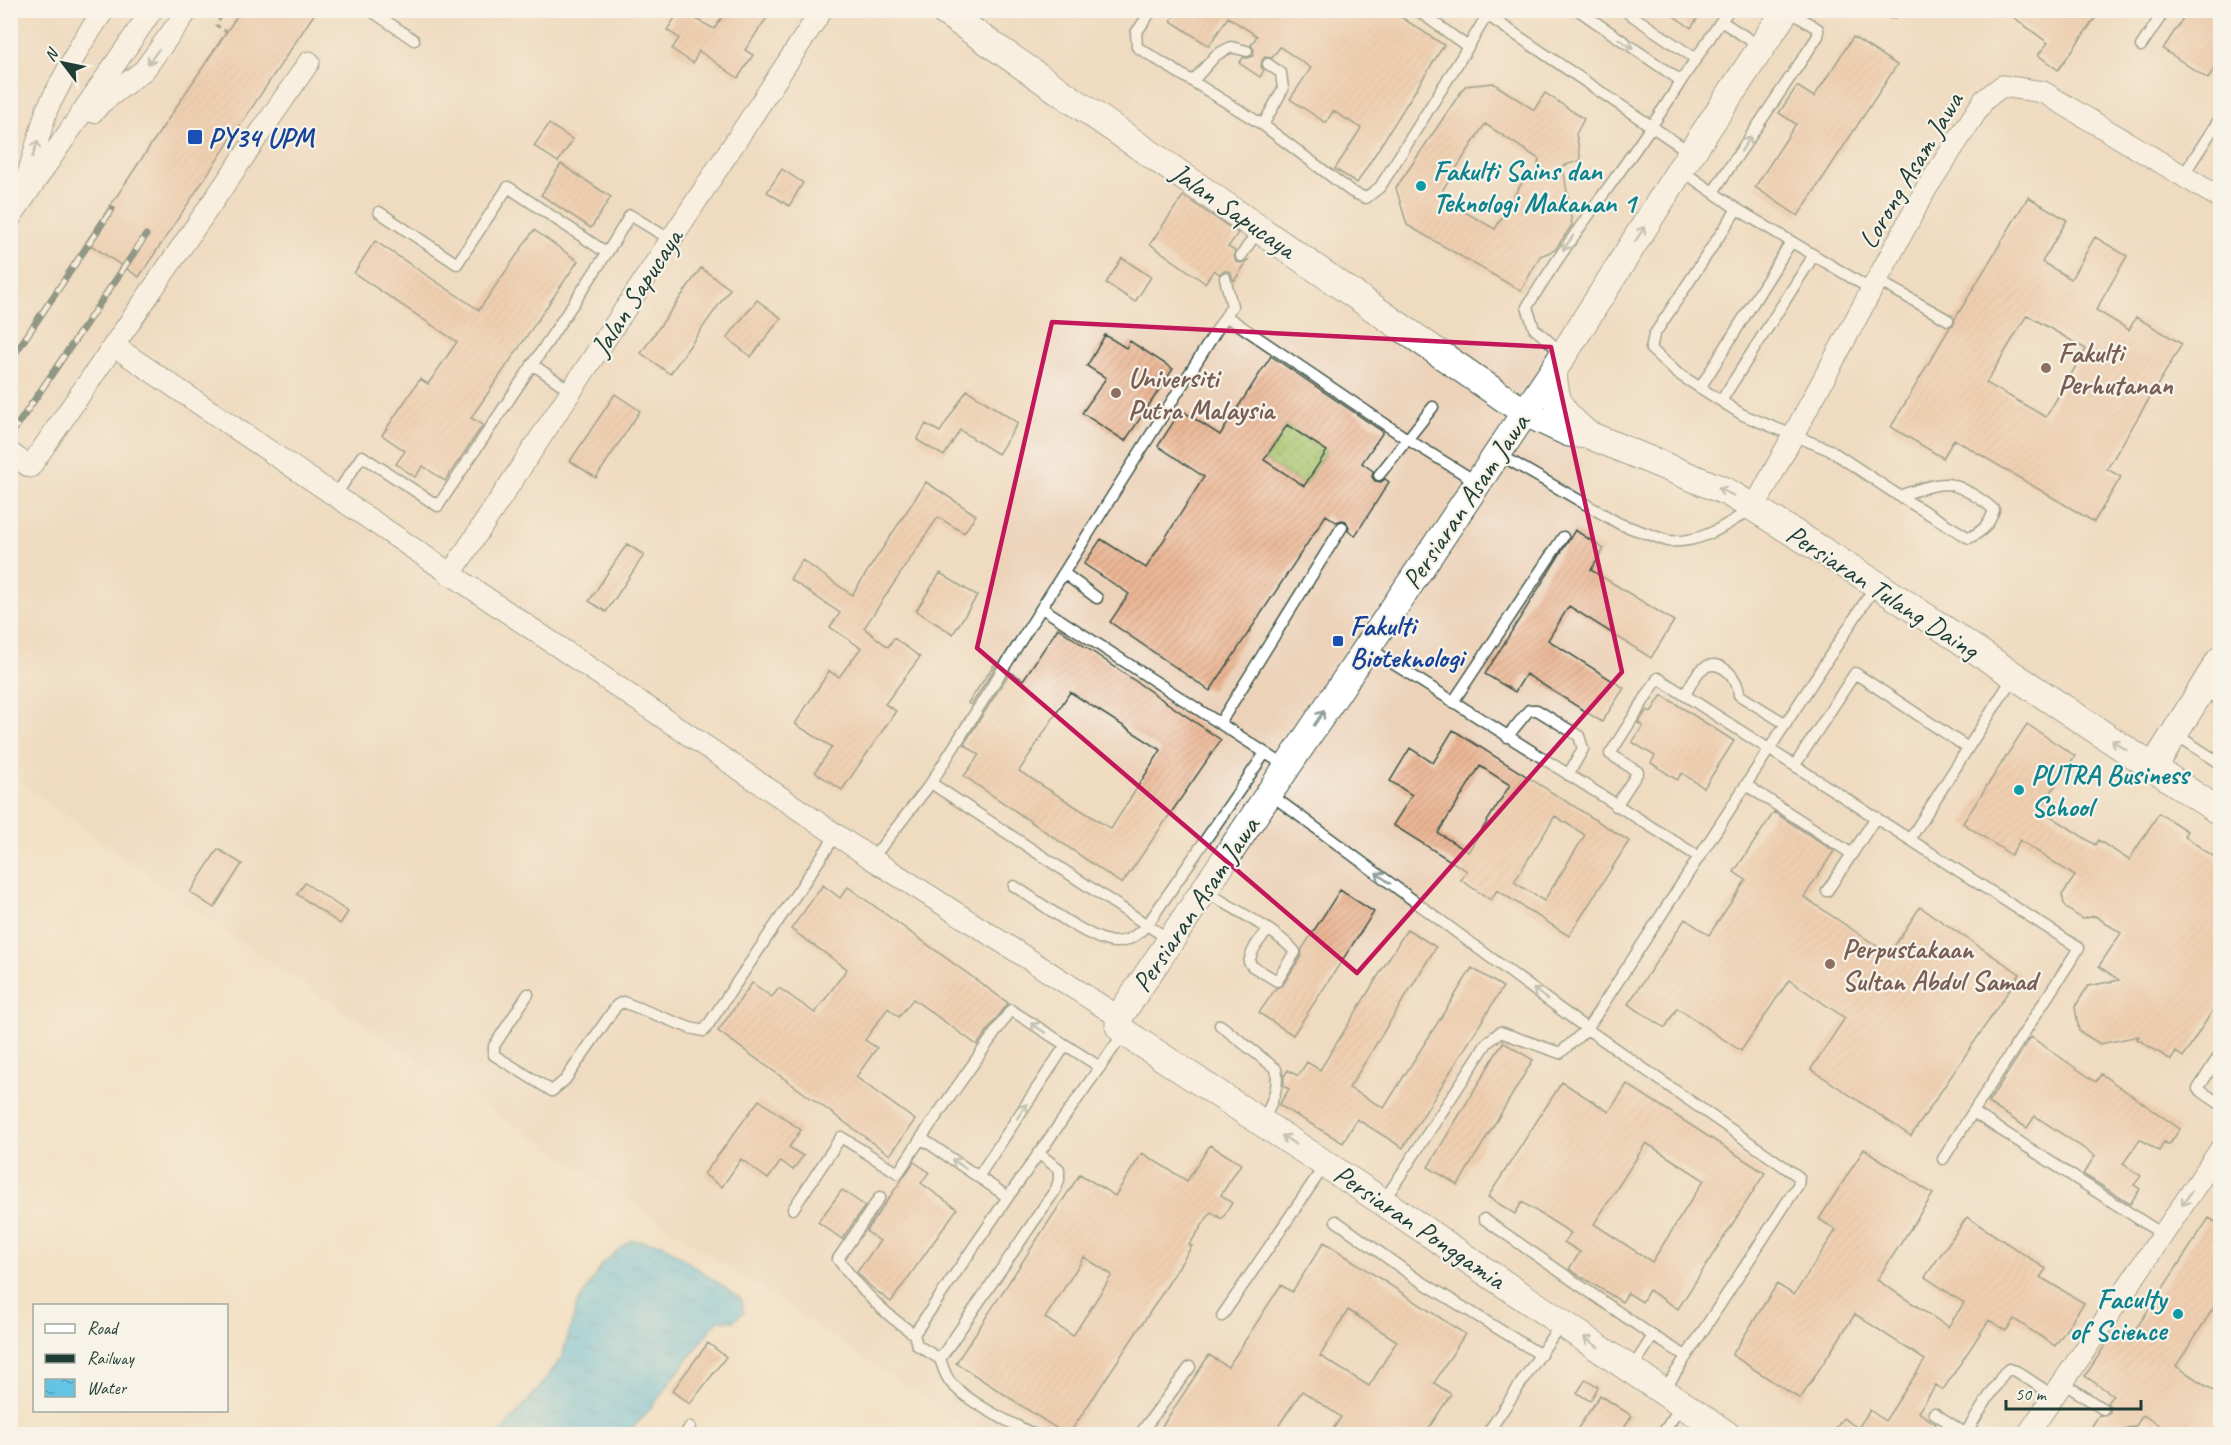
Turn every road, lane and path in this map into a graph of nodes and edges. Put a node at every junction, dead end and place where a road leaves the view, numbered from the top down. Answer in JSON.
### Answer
{"nodes":[{"id":1,"x":104,"y":10,"type":"edge"},
{"id":2,"x":152,"y":10,"type":"edge"},
{"id":3,"x":188,"y":10,"type":"edge"},
{"id":4,"x":226,"y":10,"type":"edge"},
{"id":5,"x":370,"y":10,"type":"edge"},
{"id":6,"x":822,"y":10,"type":"edge"},
{"id":7,"x":942,"y":10,"type":"edge"},
{"id":8,"x":1152,"y":10,"type":"edge"},
{"id":9,"x":1417,"y":10,"type":"edge"},
{"id":10,"x":1578,"y":10,"type":"edge"},
{"id":11,"x":1623,"y":10,"type":"edge"},
{"id":12,"x":1728,"y":10,"type":"edge"},
{"id":13,"x":1787,"y":10,"type":"edge"},
{"id":14,"x":2165,"y":10,"type":"edge"},
{"id":15,"x":1486,"y":12,"type":"edge"},
{"id":16,"x":1721,"y":21,"type":"junction"},
{"id":17,"x":227,"y":32,"type":"dead end"},
{"id":18,"x":414,"y":40,"type":"dead end"},
{"id":19,"x":2141,"y":46,"type":"dead end"},
{"id":20,"x":1468,"y":47,"type":"junction"},
{"id":21,"x":1762,"y":47,"type":"junction"},
{"id":22,"x":1247,"y":51,"type":"dead end"},
{"id":23,"x":1696,"y":59,"type":"junction"},
{"id":24,"x":309,"y":62,"type":"dead end"},
{"id":25,"x":1268,"y":64,"type":"dead end"},
{"id":26,"x":1193,"y":81,"type":"junction"},
{"id":27,"x":1681,"y":81,"type":"junction"},
{"id":28,"x":2220,"y":118,"type":"edge"},
{"id":29,"x":1263,"y":125,"type":"junction"},
{"id":30,"x":1652,"y":128,"type":"junction"},
{"id":31,"x":52,"y":159,"type":"junction"},
{"id":32,"x":1686,"y":162,"type":"junction"},
{"id":33,"x":2182,"y":177,"type":"junction"},
{"id":34,"x":1713,"y":192,"type":"junction"},
{"id":35,"x":2220,"y":198,"type":"edge"},
{"id":36,"x":1737,"y":209,"type":"junction"},
{"id":37,"x":14,"y":212,"type":"edge"},
{"id":38,"x":379,"y":212,"type":"dead end"},
{"id":39,"x":1260,"y":228,"type":"junction"},
{"id":40,"x":670,"y":240,"type":"junction"},
{"id":41,"x":1791,"y":242,"type":"junction"},
{"id":42,"x":607,"y":253,"type":"junction"},
{"id":43,"x":1814,"y":255,"type":"junction"},
{"id":44,"x":1241,"y":256,"type":"dead end"},
{"id":45,"x":1225,"y":278,"type":"dead end"},
{"id":46,"x":1874,"y":285,"type":"junction"},
{"id":47,"x":1226,"y":316,"type":"junction"},
{"id":48,"x":1948,"y":320,"type":"dead end"},
{"id":49,"x":114,"y":346,"type":"junction"},
{"id":50,"x":1558,"y":362,"type":"junction"},
{"id":51,"x":532,"y":364,"type":"junction"},
{"id":52,"x":1700,"y":388,"type":"junction"},
{"id":53,"x":571,"y":391,"type":"junction"},
{"id":54,"x":1721,"y":401,"type":"junction"},
{"id":55,"x":1433,"y":407,"type":"dead end"},
{"id":56,"x":1524,"y":412,"type":"junction"},
{"id":57,"x":1589,"y":435,"type":"junction"},
{"id":58,"x":1793,"y":435,"type":"junction"},
{"id":59,"x":1407,"y":438,"type":"junction"},
{"id":60,"x":10,"y":453,"type":"edge"},
{"id":61,"x":1497,"y":453,"type":"junction"},
{"id":62,"x":1379,"y":475,"type":"dead end"},
{"id":63,"x":1477,"y":482,"type":"junction"},
{"id":64,"x":335,"y":496,"type":"junction"},
{"id":65,"x":1899,"y":496,"type":"junction"},
{"id":66,"x":1754,"y":508,"type":"junction"},
{"id":67,"x":1342,"y":527,"type":"dead end"},
{"id":68,"x":1563,"y":537,"type":"dead end"},
{"id":69,"x":1065,"y":574,"type":"junction"},
{"id":70,"x":450,"y":575,"type":"junction"},
{"id":71,"x":1876,"y":584,"type":"junction"},
{"id":72,"x":1097,"y":598,"type":"dead end"},
{"id":73,"x":1041,"y":608,"type":"junction"},
{"id":74,"x":1367,"y":647,"type":"junction"},
{"id":75,"x":2220,"y":660,"type":"edge"},
{"id":76,"x":2014,"y":676,"type":"junction"},
{"id":77,"x":1685,"y":695,"type":"junction"},
{"id":78,"x":2212,"y":695,"type":"edge"},
{"id":79,"x":1453,"y":702,"type":"junction"},
{"id":80,"x":1220,"y":723,"type":"junction"},
{"id":81,"x":1786,"y":724,"type":"junction"},
{"id":82,"x":2173,"y":733,"type":"junction"},
{"id":83,"x":1508,"y":737,"type":"junction"},
{"id":84,"x":1770,"y":748,"type":"junction"},
{"id":85,"x":1968,"y":748,"type":"junction"},
{"id":86,"x":1276,"y":760,"type":"junction"},
{"id":87,"x":2220,"y":763,"type":"edge"},
{"id":88,"x":1795,"y":765,"type":"junction"},
{"id":89,"x":2153,"y":768,"type":"junction"},
{"id":90,"x":1568,"y":775,"type":"junction"},
{"id":91,"x":931,"y":783,"type":"junction"},
{"id":92,"x":1746,"y":785,"type":"junction"},
{"id":93,"x":1269,"y":793,"type":"junction"},
{"id":94,"x":1616,"y":806,"type":"junction"},
{"id":95,"x":2220,"y":812,"type":"edge"},
{"id":96,"x":1876,"y":817,"type":"junction"},
{"id":97,"x":836,"y":835,"type":"junction"},
{"id":98,"x":1910,"y":839,"type":"junction"},
{"id":99,"x":1852,"y":854,"type":"junction"},
{"id":100,"x":1699,"y":857,"type":"junction"},
{"id":101,"x":872,"y":859,"type":"junction"},
{"id":102,"x":1014,"y":886,"type":"dead end"},
{"id":103,"x":1204,"y":891,"type":"junction"},
{"id":104,"x":1827,"y":891,"type":"dead end"},
{"id":105,"x":1147,"y":925,"type":"junction"},
{"id":106,"x":1268,"y":931,"type":"junction"},
{"id":107,"x":1170,"y":941,"type":"junction"},
{"id":108,"x":528,"y":994,"type":"dead end"},
{"id":109,"x":1122,"y":1025,"type":"junction"},
{"id":110,"x":1220,"y":1025,"type":"dead end"},
{"id":111,"x":1587,"y":1029,"type":"junction"},
{"id":112,"x":1065,"y":1046,"type":"junction"},
{"id":113,"x":2220,"y":1054,"type":"edge"},
{"id":114,"x":1100,"y":1067,"type":"junction"},
{"id":115,"x":2220,"y":1104,"type":"edge"},
{"id":116,"x":1973,"y":1113,"type":"junction"},
{"id":117,"x":1263,"y":1123,"type":"junction"},
{"id":118,"x":921,"y":1138,"type":"junction"},
{"id":119,"x":2220,"y":1150,"type":"edge"},
{"id":120,"x":1038,"y":1153,"type":"junction"},
{"id":121,"x":1943,"y":1159,"type":"dead end"},
{"id":122,"x":1326,"y":1164,"type":"junction"},
{"id":123,"x":978,"y":1177,"type":"junction"},
{"id":124,"x":880,"y":1197,"type":"dead end"},
{"id":125,"x":1008,"y":1197,"type":"junction"},
{"id":126,"x":1383,"y":1202,"type":"junction"},
{"id":127,"x":793,"y":1209,"type":"dead end"},
{"id":128,"x":1484,"y":1219,"type":"dead end"},
{"id":129,"x":1336,"y":1221,"type":"dead end"},
{"id":130,"x":2163,"y":1234,"type":"junction"},
{"id":131,"x":1222,"y":1316,"type":"dead end"},
{"id":132,"x":1563,"y":1322,"type":"junction"},
{"id":133,"x":914,"y":1334,"type":"junction"},
{"id":134,"x":1653,"y":1336,"type":"junction"},
{"id":135,"x":1541,"y":1355,"type":"junction"},
{"id":136,"x":1686,"y":1356,"type":"junction"},
{"id":137,"x":940,"y":1359,"type":"junction"},
{"id":138,"x":1190,"y":1366,"type":"dead end"},
{"id":139,"x":1631,"y":1371,"type":"junction"},
{"id":140,"x":2058,"y":1389,"type":"junction"},
{"id":141,"x":1673,"y":1399,"type":"junction"},
{"id":142,"x":2103,"y":1409,"type":"dead end"},
{"id":143,"x":1934,"y":1413,"type":"dead end"},
{"id":144,"x":1033,"y":1434,"type":"edge"},
{"id":145,"x":1140,"y":1434,"type":"edge"},
{"id":146,"x":1487,"y":1434,"type":"edge"},
{"id":147,"x":1662,"y":1434,"type":"edge"},
{"id":148,"x":1726,"y":1434,"type":"edge"},
{"id":149,"x":1966,"y":1434,"type":"edge"},
{"id":150,"x":2028,"y":1434,"type":"edge"}],
"edges":[{"from":37,"to":1,"type":"street","one_way":true},
{"from":2,"to":31,"type":"street"},
{"from":3,"to":31,"type":"street","one_way":true},
{"from":4,"to":17,"type":"path"},
{"from":5,"to":18,"type":"lane"},
{"from":6,"to":40,"type":"street","name":"Jalan Sapucaya"},
{"from":7,"to":39,"type":"street","name":"Jalan Sapucaya"},
{"from":8,"to":26,"type":"lane"},
{"from":9,"to":20,"type":"lane"},
{"from":10,"to":27,"type":"lane","one_way":true},
{"from":11,"to":23,"type":"lane"},
{"from":12,"to":16,"type":"lane"},
{"from":13,"to":21,"type":"street","name":"Persiaran Asam Jawa"},
{"from":34,"to":13,"type":"lane","one_way":true},
{"from":14,"to":19,"type":"lane"},
{"from":15,"to":20,"type":"lane"},
{"from":15,"to":30,"type":"lane"},
{"from":16,"to":21,"type":"lane"},
{"from":16,"to":23,"type":"lane"},
{"from":20,"to":29,"type":"lane"},
{"from":21,"to":32,"type":"street","name":"Persiaran Asam Jawa"},
{"from":22,"to":26,"type":"lane"},
{"from":23,"to":27,"type":"lane"},
{"from":24,"to":49,"type":"street"},
{"from":25,"to":29,"type":"lane"},
{"from":26,"to":29,"type":"lane"},
{"from":27,"to":30,"type":"lane"},
{"from":28,"to":33,"type":"lane"},
{"from":30,"to":32,"type":"lane"},
{"from":30,"to":50,"type":"lane","one_way":true},
{"from":31,"to":37,"type":"street"},
{"from":32,"to":34,"type":"lane"},
{"from":50,"to":32,"type":"street","name":"Persiaran Asam Jawa","one_way":true},
{"from":33,"to":35,"type":"street","name":"Lorong Asam Jawa"},
{"from":33,"to":46,"type":"street","name":"Lorong Asam Jawa"},
{"from":34,"to":36,"type":"lane"},
{"from":36,"to":41,"type":"lane"},
{"from":36,"to":52,"type":"lane"},
{"from":38,"to":42,"type":"lane"},
{"from":39,"to":44,"type":"lane"},
{"from":39,"to":56,"type":"street","name":"Jalan Sapucaya"},
{"from":40,"to":42,"type":"lane"},
{"from":40,"to":53,"type":"street","name":"Jalan Sapucaya"},
{"from":41,"to":43,"type":"lane"},
{"from":41,"to":52,"type":"lane"},
{"from":42,"to":51,"type":"lane"},
{"from":43,"to":46,"type":"lane"},
{"from":43,"to":54,"type":"lane"},
{"from":45,"to":47,"type":"lane"},
{"from":46,"to":48,"type":"lane"},
{"from":46,"to":58,"type":"street","name":"Lorong Asam Jawa"},
{"from":47,"to":59,"type":"lane"},
{"from":47,"to":69,"type":"lane"},
{"from":49,"to":60,"type":"street"},
{"from":49,"to":64,"type":"street"},
{"from":50,"to":56,"type":"street","name":"Persiaran Asam Jawa"},
{"from":50,"to":57,"type":"street"},
{"from":51,"to":53,"type":"lane"},
{"from":51,"to":64,"type":"lane"},
{"from":52,"to":54,"type":"lane"},
{"from":53,"to":70,"type":"street","name":"Jalan Sapucaya"},
{"from":54,"to":58,"type":"lane"},
{"from":55,"to":59,"type":"lane"},
{"from":56,"to":57,"type":"street","name":"Persiaran Tulang Daing"},
{"from":56,"to":61,"type":"street","name":"Persiaran Asam Jawa"},
{"from":66,"to":57,"type":"street","name":"Persiaran Tulang Daing","one_way":true},
{"from":58,"to":65,"type":"lane"},
{"from":58,"to":66,"type":"street","name":"Lorong Asam Jawa"},
{"from":59,"to":62,"type":"lane"},
{"from":59,"to":63,"type":"lane"},
{"from":61,"to":63,"type":"street","name":"Persiaran Asam Jawa"},
{"from":61,"to":66,"type":"lane"},
{"from":63,"to":74,"type":"street","name":"Persiaran Asam Jawa"},
{"from":64,"to":70,"type":"street"},
{"from":65,"to":65,"type":"lane"},
{"from":66,"to":71,"type":"street","name":"Persiaran Tulang Daing"},
{"from":67,"to":80,"type":"lane"},
{"from":68,"to":79,"type":"lane"},
{"from":69,"to":72,"type":"lane"},
{"from":69,"to":73,"type":"lane"},
{"from":70,"to":97,"type":"street"},
{"from":71,"to":76,"type":"street","name":"Persiaran Tulang Daing"},
{"from":71,"to":81,"type":"lane"},
{"from":73,"to":80,"type":"lane"},
{"from":73,"to":91,"type":"lane"},
{"from":74,"to":79,"type":"lane"},
{"from":86,"to":74,"type":"street","name":"Persiaran Asam Jawa","one_way":true},
{"from":75,"to":78,"type":"street"},
{"from":76,"to":85,"type":"lane"},
{"from":89,"to":76,"type":"street","name":"Persiaran Tulang Daing","one_way":true},
{"from":77,"to":81,"type":"lane"},
{"from":77,"to":84,"type":"lane"},
{"from":77,"to":94,"type":"lane"},
{"from":78,"to":82,"type":"street"},
{"from":79,"to":83,"type":"lane"},
{"from":80,"to":86,"type":"lane"},
{"from":81,"to":84,"type":"lane"},
{"from":82,"to":87,"type":"lane"},
{"from":82,"to":89,"type":"street"},
{"from":83,"to":90,"type":"lane"},
{"from":83,"to":90,"type":"lane"},
{"from":84,"to":88,"type":"lane"},
{"from":84,"to":92,"type":"lane"},
{"from":85,"to":88,"type":"lane"},
{"from":85,"to":98,"type":"lane"},
{"from":86,"to":93,"type":"street","name":"Persiaran Asam Jawa"},
{"from":86,"to":105,"type":"lane"},
{"from":88,"to":96,"type":"lane"},
{"from":89,"to":95,"type":"street","name":"Persiaran Tulang Daing"},
{"from":90,"to":94,"type":"lane"},
{"from":91,"to":101,"type":"lane"},
{"from":91,"to":105,"type":"lane"},
{"from":92,"to":99,"type":"lane"},
{"from":92,"to":100,"type":"lane"},
{"from":93,"to":103,"type":"street","name":"Persiaran Asam Jawa"},
{"from":111,"to":93,"type":"lane","one_way":true},
{"from":94,"to":100,"type":"lane"},
{"from":96,"to":98,"type":"lane"},
{"from":96,"to":99,"type":"lane"},
{"from":97,"to":101,"type":"street"},
{"from":97,"to":108,"type":"lane"},
{"from":98,"to":116,"type":"lane"},
{"from":99,"to":104,"type":"lane"},
{"from":100,"to":111,"type":"lane"},
{"from":101,"to":109,"type":"street"},
{"from":102,"to":105,"type":"lane"},
{"from":103,"to":106,"type":"lane"},
{"from":103,"to":107,"type":"street","name":"Persiaran Asam Jawa"},
{"from":105,"to":107,"type":"lane"},
{"from":106,"to":106,"type":"lane"},
{"from":107,"to":109,"type":"street","name":"Persiaran Asam Jawa"},
{"from":109,"to":114,"type":"lane"},
{"from":109,"to":117,"type":"street","name":"Persiaran Ponggamia"},
{"from":110,"to":117,"type":"lane"},
{"from":111,"to":126,"type":"lane"},
{"from":111,"to":136,"type":"lane"},
{"from":112,"to":114,"type":"lane"},
{"from":112,"to":118,"type":"lane","one_way":true},
{"from":123,"to":112,"type":"lane","one_way":true},
{"from":113,"to":115,"type":"lane"},
{"from":114,"to":120,"type":"lane"},
{"from":116,"to":121,"type":"lane"},
{"from":116,"to":130,"type":"lane"},
{"from":122,"to":117,"type":"street","name":"Persiaran Ponggamia","one_way":true},
{"from":123,"to":118,"type":"lane","one_way":true},
{"from":118,"to":127,"type":"lane"},
{"from":119,"to":130,"type":"street","one_way":true},
{"from":120,"to":125,"type":"lane"},
{"from":120,"to":137,"type":"lane"},
{"from":122,"to":126,"type":"street","name":"Persiaran Ponggamia"},
{"from":122,"to":131,"type":"lane"},
{"from":123,"to":125,"type":"lane"},
{"from":124,"to":133,"type":"lane"},
{"from":125,"to":133,"type":"lane"},
{"from":126,"to":132,"type":"street","name":"Persiaran Ponggamia"},
{"from":128,"to":134,"type":"lane"},
{"from":129,"to":135,"type":"lane"},
{"from":130,"to":140,"type":"street"},
{"from":132,"to":135,"type":"lane"},
{"from":139,"to":132,"type":"street","name":"Persiaran Ponggamia","one_way":true},
{"from":133,"to":137,"type":"lane"},
{"from":134,"to":136,"type":"lane"},
{"from":134,"to":139,"type":"lane"},
{"from":135,"to":146,"type":"lane"},
{"from":136,"to":141,"type":"lane"},
{"from":137,"to":144,"type":"lane"},
{"from":138,"to":145,"type":"lane"},
{"from":139,"to":141,"type":"street","name":"Persiaran Ponggamia"},
{"from":140,"to":142,"type":"lane"},
{"from":140,"to":149,"type":"lane"},
{"from":140,"to":150,"type":"street"},
{"from":141,"to":147,"type":"lane"},
{"from":141,"to":148,"type":"street","name":"Persiaran Ponggamia"},
{"from":143,"to":149,"type":"lane"}]}
